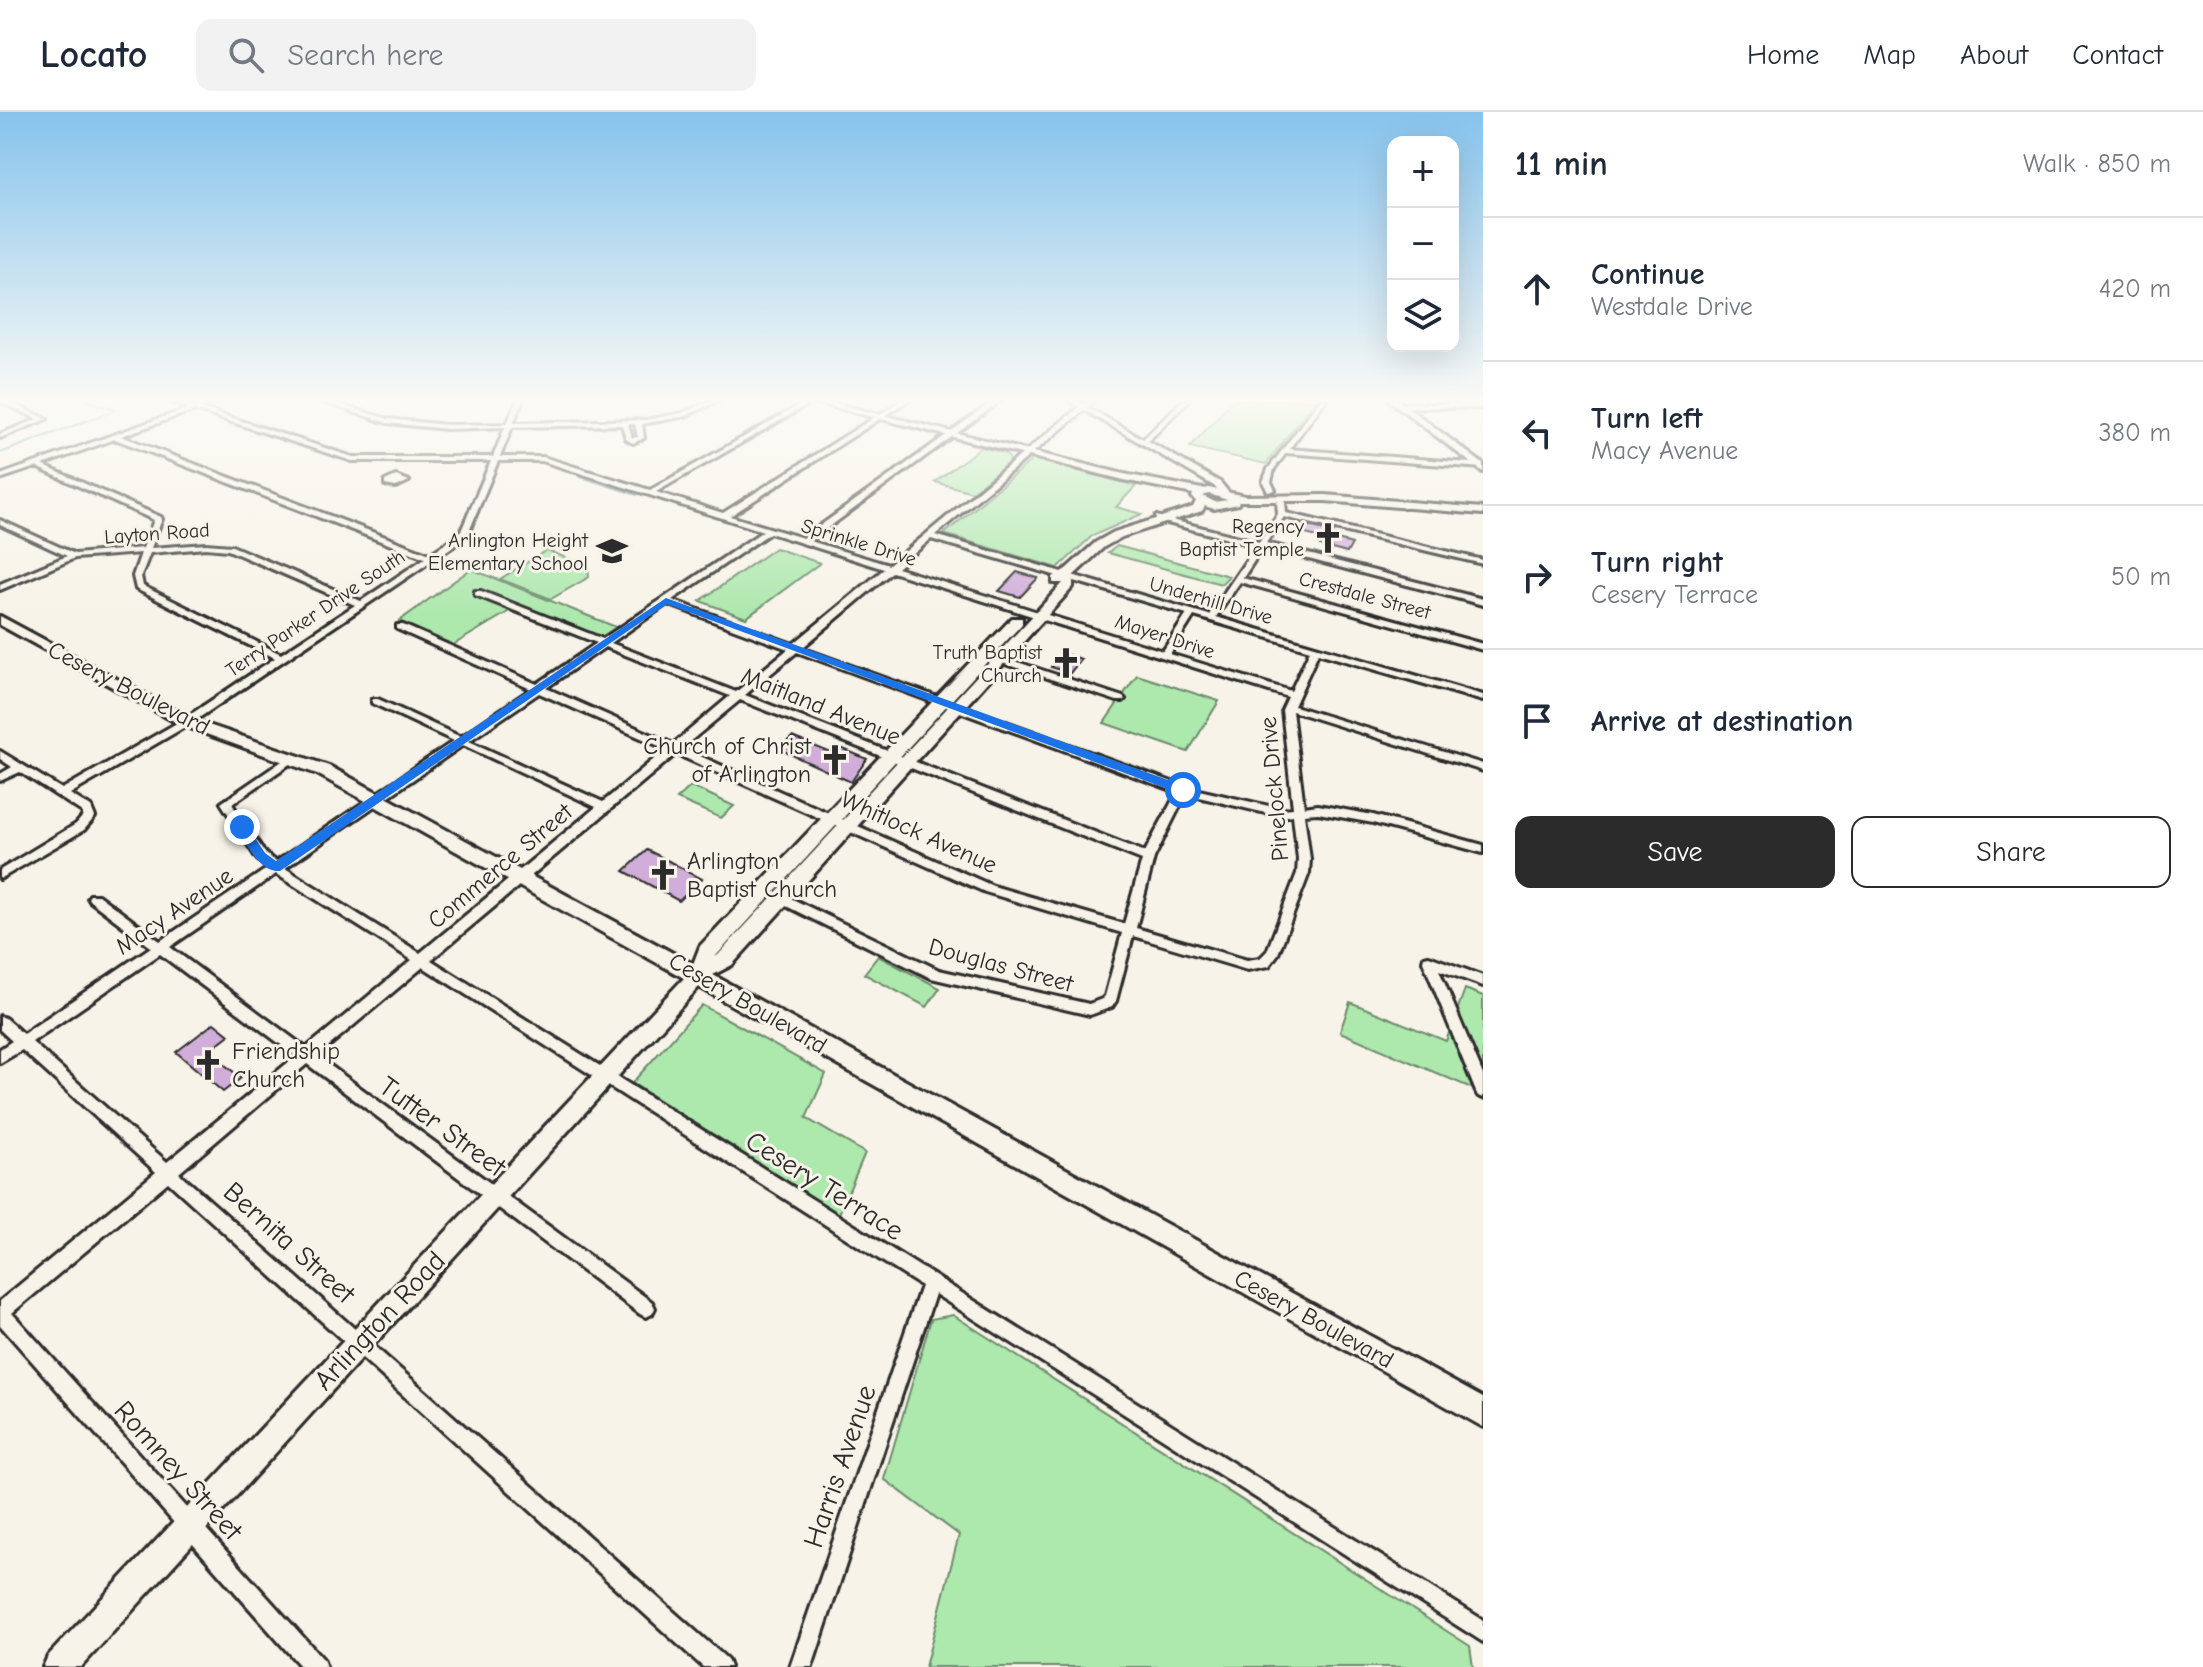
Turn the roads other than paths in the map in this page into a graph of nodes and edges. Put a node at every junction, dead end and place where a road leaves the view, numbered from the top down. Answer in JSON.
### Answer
{"nodes":[{"id":1,"x":54,"y":473,"type":"edge"},
{"id":2,"x":209,"y":473,"type":"edge"},
{"id":3,"x":402,"y":473,"type":"edge"},
{"id":4,"x":489,"y":473,"type":"edge"},
{"id":5,"x":586,"y":473,"type":"edge"},
{"id":6,"x":686,"y":473,"type":"edge"},
{"id":7,"x":793,"y":473,"type":"edge"},
{"id":8,"x":899,"y":473,"type":"edge"},
{"id":9,"x":1005,"y":473,"type":"edge"},
{"id":10,"x":1106,"y":473,"type":"edge"},
{"id":11,"x":1180,"y":473,"type":"edge"},
{"id":12,"x":1270,"y":473,"type":"edge"},
{"id":13,"x":399,"y":478,"type":"dead end"},
{"id":14,"x":1203,"y":492,"type":"junction"},
{"id":15,"x":650,"y":493,"type":"junction"},
{"id":16,"x":1229,"y":498,"type":"junction"},
{"id":17,"x":1276,"y":501,"type":"junction"},
{"id":18,"x":1218,"y":506,"type":"junction"},
{"id":19,"x":1483,"y":511,"type":"edge"},
{"id":20,"x":1181,"y":513,"type":"junction"},
{"id":21,"x":723,"y":517,"type":"junction"},
{"id":22,"x":1159,"y":518,"type":"junction"},
{"id":23,"x":0,"y":522,"type":"edge"},
{"id":24,"x":768,"y":531,"type":"junction"},
{"id":25,"x":929,"y":536,"type":"junction"},
{"id":26,"x":803,"y":542,"type":"junction"},
{"id":27,"x":1261,"y":545,"type":"junction"},
{"id":28,"x":149,"y":551,"type":"junction"},
{"id":29,"x":74,"y":556,"type":"junction"},
{"id":30,"x":430,"y":557,"type":"junction"},
{"id":31,"x":1483,"y":562,"type":"edge"},
{"id":32,"x":890,"y":569,"type":"junction"},
{"id":33,"x":1067,"y":576,"type":"junction"},
{"id":34,"x":1238,"y":579,"type":"junction"},
{"id":35,"x":0,"y":587,"type":"edge"},
{"id":36,"x":478,"y":593,"type":"dead end"},
{"id":37,"x":666,"y":601,"type":"junction"},
{"id":38,"x":1483,"y":602,"type":"edge"},
{"id":39,"x":361,"y":604,"type":"junction"},
{"id":40,"x":1034,"y":613,"type":"junction"},
{"id":41,"x":1192,"y":613,"type":"junction"},
{"id":42,"x":1211,"y":618,"type":"junction"},
{"id":43,"x":0,"y":620,"type":"edge"},
{"id":44,"x":400,"y":627,"type":"dead end"},
{"id":45,"x":606,"y":642,"type":"junction"},
{"id":46,"x":1483,"y":647,"type":"edge"},
{"id":47,"x":796,"y":648,"type":"junction"},
{"id":48,"x":1315,"y":649,"type":"junction"},
{"id":49,"x":1165,"y":655,"type":"junction"},
{"id":50,"x":281,"y":657,"type":"junction"},
{"id":51,"x":993,"y":657,"type":"junction"},
{"id":52,"x":539,"y":688,"type":"junction"},
{"id":53,"x":740,"y":695,"type":"junction"},
{"id":54,"x":1483,"y":698,"type":"edge"},
{"id":55,"x":1120,"y":699,"type":"dead end"},
{"id":56,"x":375,"y":701,"type":"dead end"},
{"id":57,"x":1290,"y":701,"type":"junction"},
{"id":58,"x":949,"y":704,"type":"junction"},
{"id":59,"x":186,"y":722,"type":"junction"},
{"id":60,"x":464,"y":739,"type":"junction"},
{"id":61,"x":675,"y":748,"type":"junction"},
{"id":62,"x":0,"y":754,"type":"edge"},
{"id":63,"x":292,"y":759,"type":"junction"},
{"id":64,"x":898,"y":759,"type":"junction"},
{"id":65,"x":20,"y":767,"type":"junction"},
{"id":66,"x":1483,"y":768,"type":"edge"},
{"id":67,"x":0,"y":778,"type":"edge"},
{"id":68,"x":1183,"y":790,"type":"junction"},
{"id":69,"x":61,"y":794,"type":"junction"},
{"id":70,"x":377,"y":798,"type":"junction"},
{"id":71,"x":605,"y":807,"type":"junction"},
{"id":72,"x":1299,"y":811,"type":"junction"},
{"id":73,"x":840,"y":822,"type":"junction"},
{"id":74,"x":1483,"y":849,"type":"edge"},
{"id":75,"x":1148,"y":858,"type":"junction"},
{"id":76,"x":276,"y":868,"type":"junction"},
{"id":77,"x":0,"y":875,"type":"edge"},
{"id":78,"x":523,"y":877,"type":"junction"},
{"id":79,"x":764,"y":890,"type":"junction"},
{"id":80,"x":94,"y":898,"type":"dead end"},
{"id":81,"x":781,"y":899,"type":"junction"},
{"id":82,"x":1128,"y":928,"type":"junction"},
{"id":83,"x":159,"y":948,"type":"junction"},
{"id":84,"x":422,"y":960,"type":"junction"},
{"id":85,"x":1256,"y":964,"type":"joint"},
{"id":86,"x":699,"y":974,"type":"junction"},
{"id":87,"x":1483,"y":981,"type":"edge"},
{"id":88,"x":0,"y":1022,"type":"edge"},
{"id":89,"x":22,"y":1042,"type":"junction"},
{"id":90,"x":0,"y":1057,"type":"edge"},
{"id":91,"x":305,"y":1057,"type":"junction"},
{"id":92,"x":604,"y":1077,"type":"junction"},
{"id":93,"x":1483,"y":1092,"type":"edge"},
{"id":94,"x":168,"y":1171,"type":"junction"},
{"id":95,"x":493,"y":1195,"type":"junction"},
{"id":96,"x":931,"y":1282,"type":"junction"},
{"id":97,"x":646,"y":1308,"type":"dead end"},
{"id":98,"x":0,"y":1312,"type":"edge"},
{"id":99,"x":360,"y":1342,"type":"junction"},
{"id":100,"x":1483,"y":1413,"type":"edge"},
{"id":101,"x":191,"y":1524,"type":"junction"},
{"id":102,"x":1483,"y":1632,"type":"edge"},
{"id":103,"x":59,"y":1667,"type":"edge"},
{"id":104,"x":315,"y":1667,"type":"edge"},
{"id":105,"x":719,"y":1667,"type":"edge"},
{"id":106,"x":801,"y":1667,"type":"edge"}],
"edges":[{"from":1,"to":28,"type":"street"},
{"from":2,"to":30,"type":"street"},
{"from":3,"to":13,"type":"street"},
{"from":4,"to":30,"type":"street","name":"Terry Parker Drive South"},
{"from":5,"to":15,"type":"street","name":"Sprinkle Drive"},
{"from":6,"to":15,"type":"street"},
{"from":7,"to":21,"type":"street"},
{"from":8,"to":26,"type":"street"},
{"from":9,"to":25,"type":"street","name":"Commerce Street"},
{"from":10,"to":14,"type":"main road"},
{"from":11,"to":14,"type":"street"},
{"from":12,"to":17,"type":"street"},
{"from":14,"to":16,"type":"main road"},
{"from":14,"to":18,"type":"main road"},
{"from":14,"to":20,"type":"main road","name":"Arlington Road"},
{"from":15,"to":21,"type":"street","name":"Sprinkle Drive"},
{"from":16,"to":17,"type":"main road"},
{"from":16,"to":18,"type":"main road","name":"Arlington Road"},
{"from":17,"to":19,"type":"main road"},
{"from":17,"to":27,"type":"street"},
{"from":17,"to":31,"type":"street"},
{"from":18,"to":20,"type":"main road","name":"Arlington Road"},
{"from":20,"to":22,"type":"main road","name":"Arlington Road"},
{"from":21,"to":24,"type":"street","name":"Sprinkle Drive"},
{"from":22,"to":27,"type":"street"},
{"from":22,"to":33,"type":"main road","name":"Arlington Road"},
{"from":23,"to":29,"type":"street","name":"Layton Road"},
{"from":24,"to":26,"type":"street","name":"Sprinkle Drive"},
{"from":24,"to":37,"type":"street","name":"Macy Avenue"},
{"from":25,"to":32,"type":"street","name":"Commerce Street"},
{"from":25,"to":33,"type":"street","name":"Underhill Drive"},
{"from":26,"to":32,"type":"street","name":"Sprinkle Drive"},
{"from":27,"to":34,"type":"street"},
{"from":27,"to":38,"type":"street"},
{"from":28,"to":29,"type":"street","name":"Layton Road"},
{"from":28,"to":39,"type":"street","name":"Layton Road"},
{"from":28,"to":50,"type":"street"},
{"from":29,"to":35,"type":"street"},
{"from":30,"to":39,"type":"street","name":"Terry Parker Drive South"},
{"from":32,"to":40,"type":"street","name":"Sprinkle Drive"},
{"from":32,"to":47,"type":"street","name":"Commerce Street"},
{"from":33,"to":40,"type":"main road","name":"Arlington Road"},
{"from":33,"to":41,"type":"street","name":"Underhill Drive"},
{"from":34,"to":42,"type":"street"},
{"from":34,"to":46,"type":"street","name":"Crestdale Street"},
{"from":36,"to":45,"type":"street","name":"Maitland Avenue"},
{"from":37,"to":45,"type":"street","name":"Macy Avenue"},
{"from":37,"to":47,"type":"street"},
{"from":39,"to":50,"type":"street","name":"Terry Parker Drive South"},
{"from":40,"to":49,"type":"street","name":"Mayer Drive"},
{"from":40,"to":51,"type":"main road","name":"Arlington Road"},
{"from":41,"to":42,"type":"street","name":"Underhill Drive"},
{"from":41,"to":49,"type":"street"},
{"from":42,"to":48,"type":"street","name":"Underhill Drive"},
{"from":43,"to":59,"type":"main road","name":"Cesery Boulevard"},
{"from":44,"to":52,"type":"street","name":"Whitlock Avenue"},
{"from":45,"to":52,"type":"street","name":"Macy Avenue"},
{"from":45,"to":53,"type":"street","name":"Maitland Avenue"},
{"from":47,"to":53,"type":"street","name":"Commerce Street"},
{"from":47,"to":58,"type":"street"},
{"from":48,"to":54,"type":"street","name":"Underhill Drive"},
{"from":48,"to":57,"type":"street","name":"Pinelock Drive"},
{"from":49,"to":57,"type":"street","name":"Mayer Drive"},
{"from":50,"to":59,"type":"street","name":"Terry Parker Drive South"},
{"from":51,"to":55,"type":"street"},
{"from":51,"to":58,"type":"main road","name":"Arlington Road"},
{"from":52,"to":60,"type":"street","name":"Macy Avenue"},
{"from":52,"to":61,"type":"street","name":"Whitlock Avenue"},
{"from":53,"to":61,"type":"street","name":"Commerce Street"},
{"from":53,"to":64,"type":"street","name":"Maitland Avenue"},
{"from":56,"to":60,"type":"street"},
{"from":57,"to":66,"type":"street","name":"Mayer Drive"},
{"from":57,"to":72,"type":"street","name":"Pinelock Drive"},
{"from":58,"to":64,"type":"main road","name":"Arlington Road"},
{"from":58,"to":68,"type":"street"},
{"from":59,"to":63,"type":"main road","name":"Cesery Boulevard"},
{"from":59,"to":69,"type":"street","name":"Terry Parker Drive South"},
{"from":60,"to":70,"type":"street","name":"Macy Avenue"},
{"from":60,"to":71,"type":"street"},
{"from":61,"to":71,"type":"street","name":"Commerce Street"},
{"from":61,"to":73,"type":"street","name":"Whitlock Avenue"},
{"from":62,"to":65,"type":"street"},
{"from":63,"to":70,"type":"main road","name":"Cesery Boulevard"},
{"from":63,"to":76,"type":"street","name":"Cesery Terrace"},
{"from":64,"to":73,"type":"main road","name":"Arlington Road"},
{"from":64,"to":75,"type":"street","name":"Maitland Avenue"},
{"from":65,"to":67,"type":"street"},
{"from":65,"to":69,"type":"street"},
{"from":68,"to":72,"type":"street"},
{"from":68,"to":75,"type":"street"},
{"from":69,"to":77,"type":"street"},
{"from":70,"to":76,"type":"street","name":"Macy Avenue"},
{"from":70,"to":78,"type":"main road","name":"Cesery Boulevard"},
{"from":71,"to":78,"type":"street","name":"Commerce Street"},
{"from":72,"to":74,"type":"street"},
{"from":72,"to":85,"type":"street","name":"Pinelock Drive"},
{"from":73,"to":79,"type":"main road","name":"Arlington Road"},
{"from":73,"to":81,"type":"main road","name":"Arlington Road"},
{"from":73,"to":82,"type":"street","name":"Whitlock Avenue"},
{"from":75,"to":82,"type":"street"},
{"from":76,"to":83,"type":"street","name":"Macy Avenue"},
{"from":76,"to":84,"type":"street","name":"Cesery Terrace"},
{"from":78,"to":84,"type":"street","name":"Commerce Street"},
{"from":78,"to":86,"type":"main road","name":"Cesery Boulevard"},
{"from":79,"to":81,"type":"street","name":"Douglas Street"},
{"from":79,"to":86,"type":"main road","name":"Arlington Road"},
{"from":80,"to":83,"type":"street","name":"Tutter Street"},
{"from":81,"to":82,"type":"street","name":"Douglas Street"},
{"from":81,"to":86,"type":"main road","name":"Arlington Road"},
{"from":82,"to":85,"type":"street","name":"Whitlock Avenue"},
{"from":83,"to":89,"type":"street","name":"Macy Avenue"},
{"from":83,"to":91,"type":"street","name":"Tutter Street"},
{"from":84,"to":91,"type":"street","name":"Commerce Street"},
{"from":84,"to":92,"type":"street","name":"Cesery Terrace"},
{"from":86,"to":92,"type":"main road","name":"Arlington Road"},
{"from":86,"to":100,"type":"main road","name":"Cesery Boulevard"},
{"from":87,"to":93,"type":"street"},
{"from":88,"to":89,"type":"street","name":"Bernita Street"},
{"from":89,"to":90,"type":"street","name":"Macy Avenue"},
{"from":89,"to":94,"type":"street","name":"Bernita Street"},
{"from":91,"to":94,"type":"street","name":"Commerce Street"},
{"from":91,"to":95,"type":"street","name":"Tutter Street"},
{"from":92,"to":95,"type":"main road","name":"Arlington Road"},
{"from":92,"to":96,"type":"street","name":"Cesery Terrace"},
{"from":94,"to":98,"type":"street","name":"Commerce Street"},
{"from":94,"to":99,"type":"street","name":"Bernita Street"},
{"from":95,"to":97,"type":"street","name":"Tutter Street"},
{"from":95,"to":99,"type":"main road","name":"Arlington Road"},
{"from":96,"to":102,"type":"street","name":"Cesery Terrace"},
{"from":96,"to":106,"type":"street","name":"Harris Avenue"},
{"from":98,"to":101,"type":"street","name":"Romney Street"},
{"from":99,"to":101,"type":"main road","name":"Arlington Road"},
{"from":99,"to":105,"type":"street","name":"Bernita Street"},
{"from":101,"to":103,"type":"main road","name":"Arlington Road"},
{"from":101,"to":104,"type":"street","name":"Romney Street"}]}
